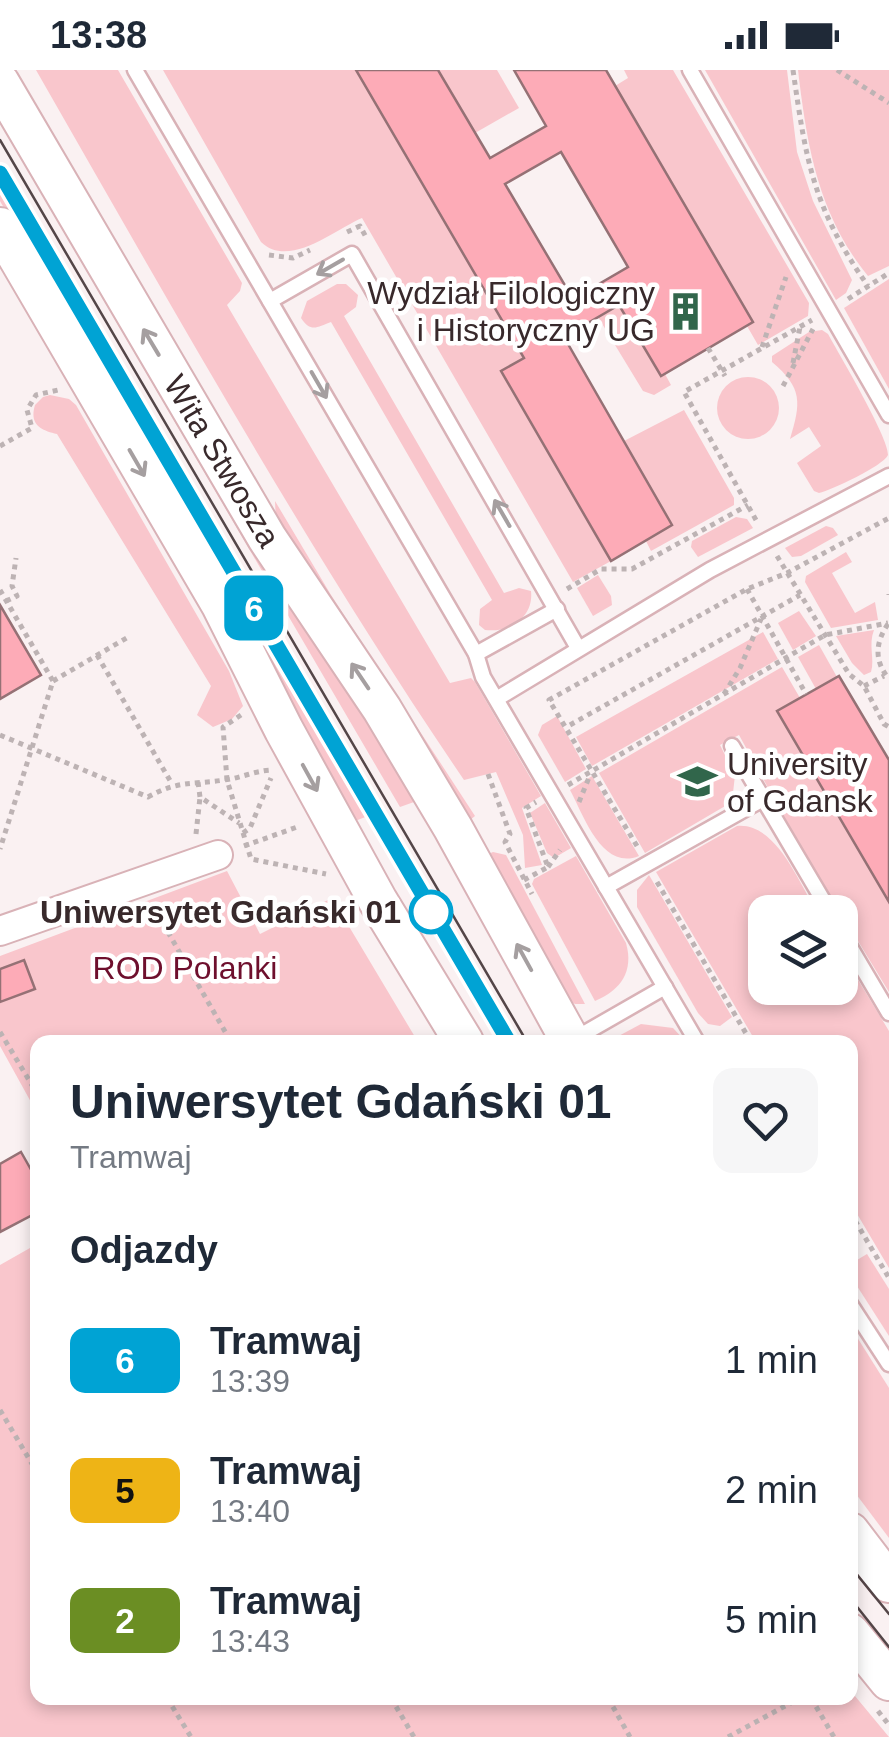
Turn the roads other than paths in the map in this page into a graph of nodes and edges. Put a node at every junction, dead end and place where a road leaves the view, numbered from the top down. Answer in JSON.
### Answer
{"nodes":[{"id":1,"x":135,"y":70,"type":"edge"},
{"id":2,"x":690,"y":70,"type":"edge"},
{"id":3,"x":0,"y":83,"type":"edge"},
{"id":4,"x":0,"y":227,"type":"edge"},
{"id":5,"x":270,"y":301,"type":"junction"},
{"id":6,"x":889,"y":415,"type":"edge"},
{"id":7,"x":889,"y":476,"type":"edge"},
{"id":8,"x":557,"y":609,"type":"junction"},
{"id":9,"x":578,"y":648,"type":"junction"},
{"id":10,"x":476,"y":654,"type":"junction"},
{"id":11,"x":498,"y":698,"type":"junction"},
{"id":12,"x":732,"y":746,"type":"dead end"},
{"id":13,"x":763,"y":800,"type":"junction"},
{"id":14,"x":218,"y":856,"type":"dead end"},
{"id":15,"x":606,"y":886,"type":"junction"},
{"id":16,"x":820,"y":895,"type":"edge"},
{"id":17,"x":0,"y":931,"type":"edge"},
{"id":18,"x":858,"y":960,"type":"edge"},
{"id":19,"x":664,"y":987,"type":"junction"},
{"id":20,"x":889,"y":1013,"type":"edge"},
{"id":21,"x":460,"y":1035,"type":"edge"},
{"id":22,"x":567,"y":1035,"type":"edge"},
{"id":23,"x":583,"y":1035,"type":"edge"},
{"id":24,"x":693,"y":1035,"type":"edge"},
{"id":25,"x":858,"y":1316,"type":"edge"},
{"id":26,"x":889,"y":1364,"type":"edge"},
{"id":27,"x":858,"y":1542,"type":"edge"},
{"id":28,"x":889,"y":1583,"type":"edge"},
{"id":29,"x":858,"y":1644,"type":"edge"},
{"id":30,"x":889,"y":1681,"type":"edge"}],
"edges":[{"from":1,"to":5,"type":"lane"},
{"from":2,"to":6,"type":"lane"},
{"from":22,"to":3,"type":"street","name":"Wita Stwosza","one_way":true},
{"from":4,"to":21,"type":"street","one_way":true},
{"from":8,"to":5,"type":"lane","one_way":true},
{"from":5,"to":10,"type":"lane","one_way":true},
{"from":7,"to":9,"type":"lane"},
{"from":8,"to":9,"type":"lane"},
{"from":8,"to":10,"type":"lane"},
{"from":9,"to":11,"type":"lane"},
{"from":10,"to":11,"type":"lane"},
{"from":11,"to":15,"type":"lane"},
{"from":12,"to":13,"type":"lane"},
{"from":13,"to":15,"type":"lane"},
{"from":13,"to":16,"type":"lane"},
{"from":14,"to":17,"type":"street"},
{"from":15,"to":19,"type":"lane"},
{"from":18,"to":20,"type":"lane"},
{"from":19,"to":23,"type":"lane"},
{"from":19,"to":24,"type":"lane"},
{"from":25,"to":26,"type":"lane"},
{"from":27,"to":28,"type":"street"},
{"from":29,"to":30,"type":"street"}]}
